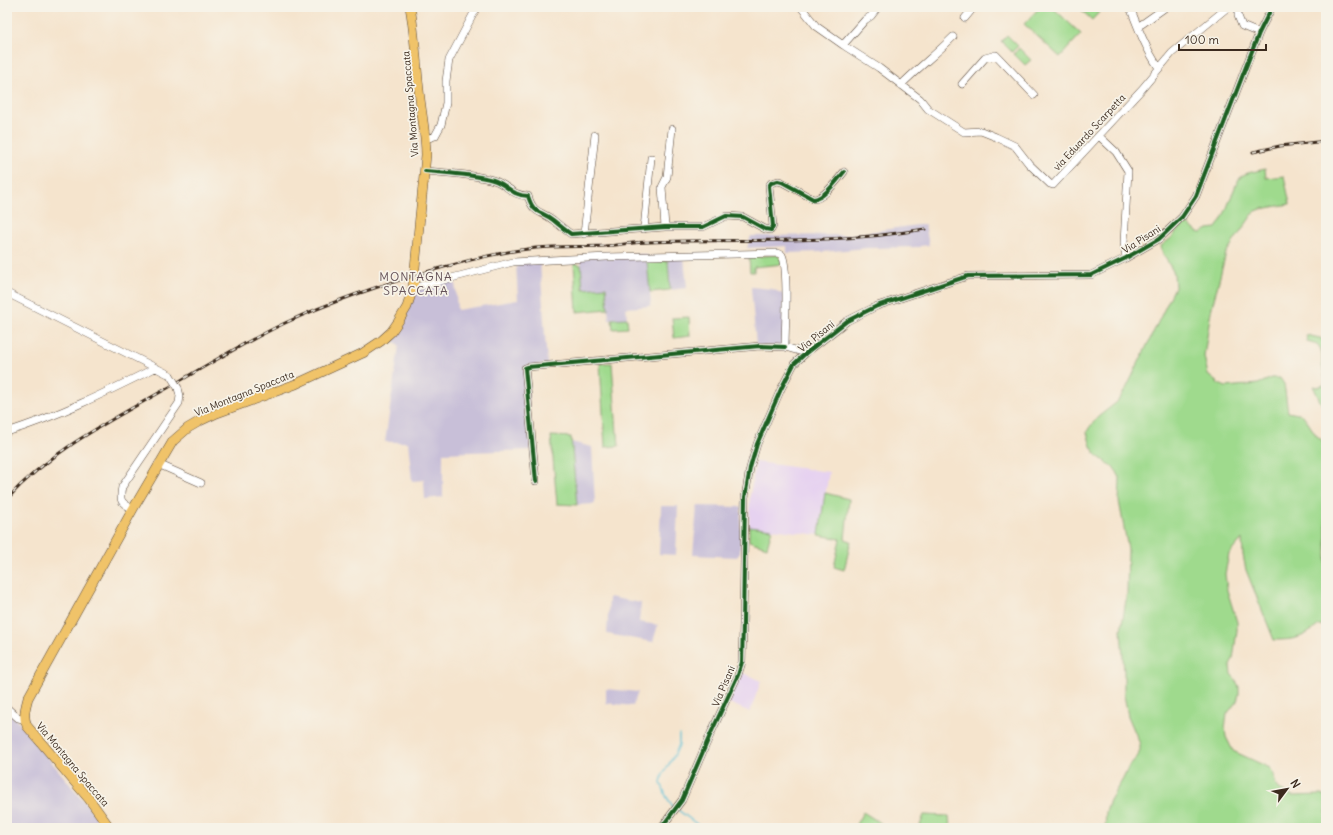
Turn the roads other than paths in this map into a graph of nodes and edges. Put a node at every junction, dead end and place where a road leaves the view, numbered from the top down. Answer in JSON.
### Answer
{"nodes":[{"id":1,"x":410,"y":7,"type":"edge"},
{"id":2,"x":477,"y":7,"type":"edge"},
{"id":3,"x":878,"y":7,"type":"edge"},
{"id":4,"x":974,"y":7,"type":"edge"},
{"id":5,"x":1130,"y":7,"type":"edge"},
{"id":6,"x":1166,"y":7,"type":"edge"},
{"id":7,"x":1228,"y":7,"type":"edge"},
{"id":8,"x":1238,"y":7,"type":"edge"},
{"id":9,"x":1272,"y":7,"type":"edge"},
{"id":10,"x":804,"y":8,"type":"edge"},
{"id":11,"x":964,"y":18,"type":"dead end"},
{"id":12,"x":1142,"y":24,"type":"dead end"},
{"id":13,"x":1259,"y":33,"type":"junction"},
{"id":14,"x":953,"y":37,"type":"dead end"},
{"id":15,"x":843,"y":45,"type":"junction"},
{"id":16,"x":1159,"y":68,"type":"junction"},
{"id":17,"x":962,"y":84,"type":"dead end"},
{"id":18,"x":901,"y":85,"type":"junction"},
{"id":19,"x":1034,"y":95,"type":"dead end"},
{"id":20,"x":672,"y":129,"type":"dead end"},
{"id":21,"x":595,"y":135,"type":"dead end"},
{"id":22,"x":1099,"y":136,"type":"junction"},
{"id":23,"x":426,"y":139,"type":"junction"},
{"id":24,"x":651,"y":158,"type":"dead end"},
{"id":25,"x":425,"y":171,"type":"junction"},
{"id":26,"x":844,"y":172,"type":"dead end"},
{"id":27,"x":665,"y":227,"type":"junction"},
{"id":28,"x":644,"y":229,"type":"junction"},
{"id":29,"x":584,"y":234,"type":"junction"},
{"id":30,"x":1126,"y":258,"type":"junction"},
{"id":31,"x":413,"y":288,"type":"junction"},
{"id":32,"x":7,"y":293,"type":"edge"},
{"id":33,"x":785,"y":347,"type":"junction"},
{"id":34,"x":806,"y":353,"type":"junction"},
{"id":35,"x":155,"y":368,"type":"junction"},
{"id":36,"x":7,"y":432,"type":"edge"},
{"id":37,"x":158,"y":464,"type":"junction"},
{"id":38,"x":536,"y":481,"type":"dead end"},
{"id":39,"x":201,"y":483,"type":"dead end"},
{"id":40,"x":133,"y":509,"type":"junction"},
{"id":41,"x":7,"y":708,"type":"edge"},
{"id":42,"x":25,"y":720,"type":"junction"},
{"id":43,"x":110,"y":828,"type":"edge"},
{"id":44,"x":661,"y":828,"type":"edge"}],
"edges":[{"from":1,"to":23,"type":"main road","name":"Via Montagna Spaccata"},
{"from":2,"to":23,"type":"street"},
{"from":3,"to":15,"type":"street"},
{"from":4,"to":11,"type":"street"},
{"from":5,"to":16,"type":"street"},
{"from":6,"to":12,"type":"street"},
{"from":7,"to":16,"type":"street","name":"via Eduardo Scarpetta"},
{"from":8,"to":13,"type":"street"},
{"from":9,"to":13,"type":"street","name":"Via Pisani"},
{"from":10,"to":15,"type":"street","name":"via Eduardo Scarpetta"},
{"from":13,"to":30,"type":"street","name":"Via Pisani"},
{"from":14,"to":18,"type":"street"},
{"from":15,"to":18,"type":"street","name":"via Eduardo Scarpetta"},
{"from":16,"to":22,"type":"street","name":"via Eduardo Scarpetta"},
{"from":17,"to":19,"type":"street"},
{"from":18,"to":22,"type":"street","name":"via Eduardo Scarpetta"},
{"from":20,"to":27,"type":"street"},
{"from":21,"to":29,"type":"street"},
{"from":22,"to":30,"type":"street"},
{"from":23,"to":25,"type":"main road","name":"Via Montagna Spaccata"},
{"from":24,"to":28,"type":"street"},
{"from":25,"to":29,"type":"street"},
{"from":25,"to":31,"type":"main road","name":"Via Montagna Spaccata"},
{"from":26,"to":27,"type":"street"},
{"from":27,"to":28,"type":"street"},
{"from":28,"to":29,"type":"street"},
{"from":30,"to":34,"type":"street","name":"Via Pisani"},
{"from":31,"to":33,"type":"street"},
{"from":31,"to":37,"type":"main road","name":"Via Montagna Spaccata"},
{"from":32,"to":35,"type":"street"},
{"from":33,"to":34,"type":"street"},
{"from":33,"to":38,"type":"street"},
{"from":34,"to":44,"type":"street","name":"Via Pisani"},
{"from":35,"to":36,"type":"street"},
{"from":35,"to":40,"type":"street","bridge":true},
{"from":37,"to":39,"type":"street"},
{"from":37,"to":40,"type":"main road","name":"Via Montagna Spaccata"},
{"from":40,"to":42,"type":"main road","name":"Via Montagna Spaccata"},
{"from":41,"to":42,"type":"street"},
{"from":42,"to":43,"type":"main road","name":"Via Montagna Spaccata"}]}
